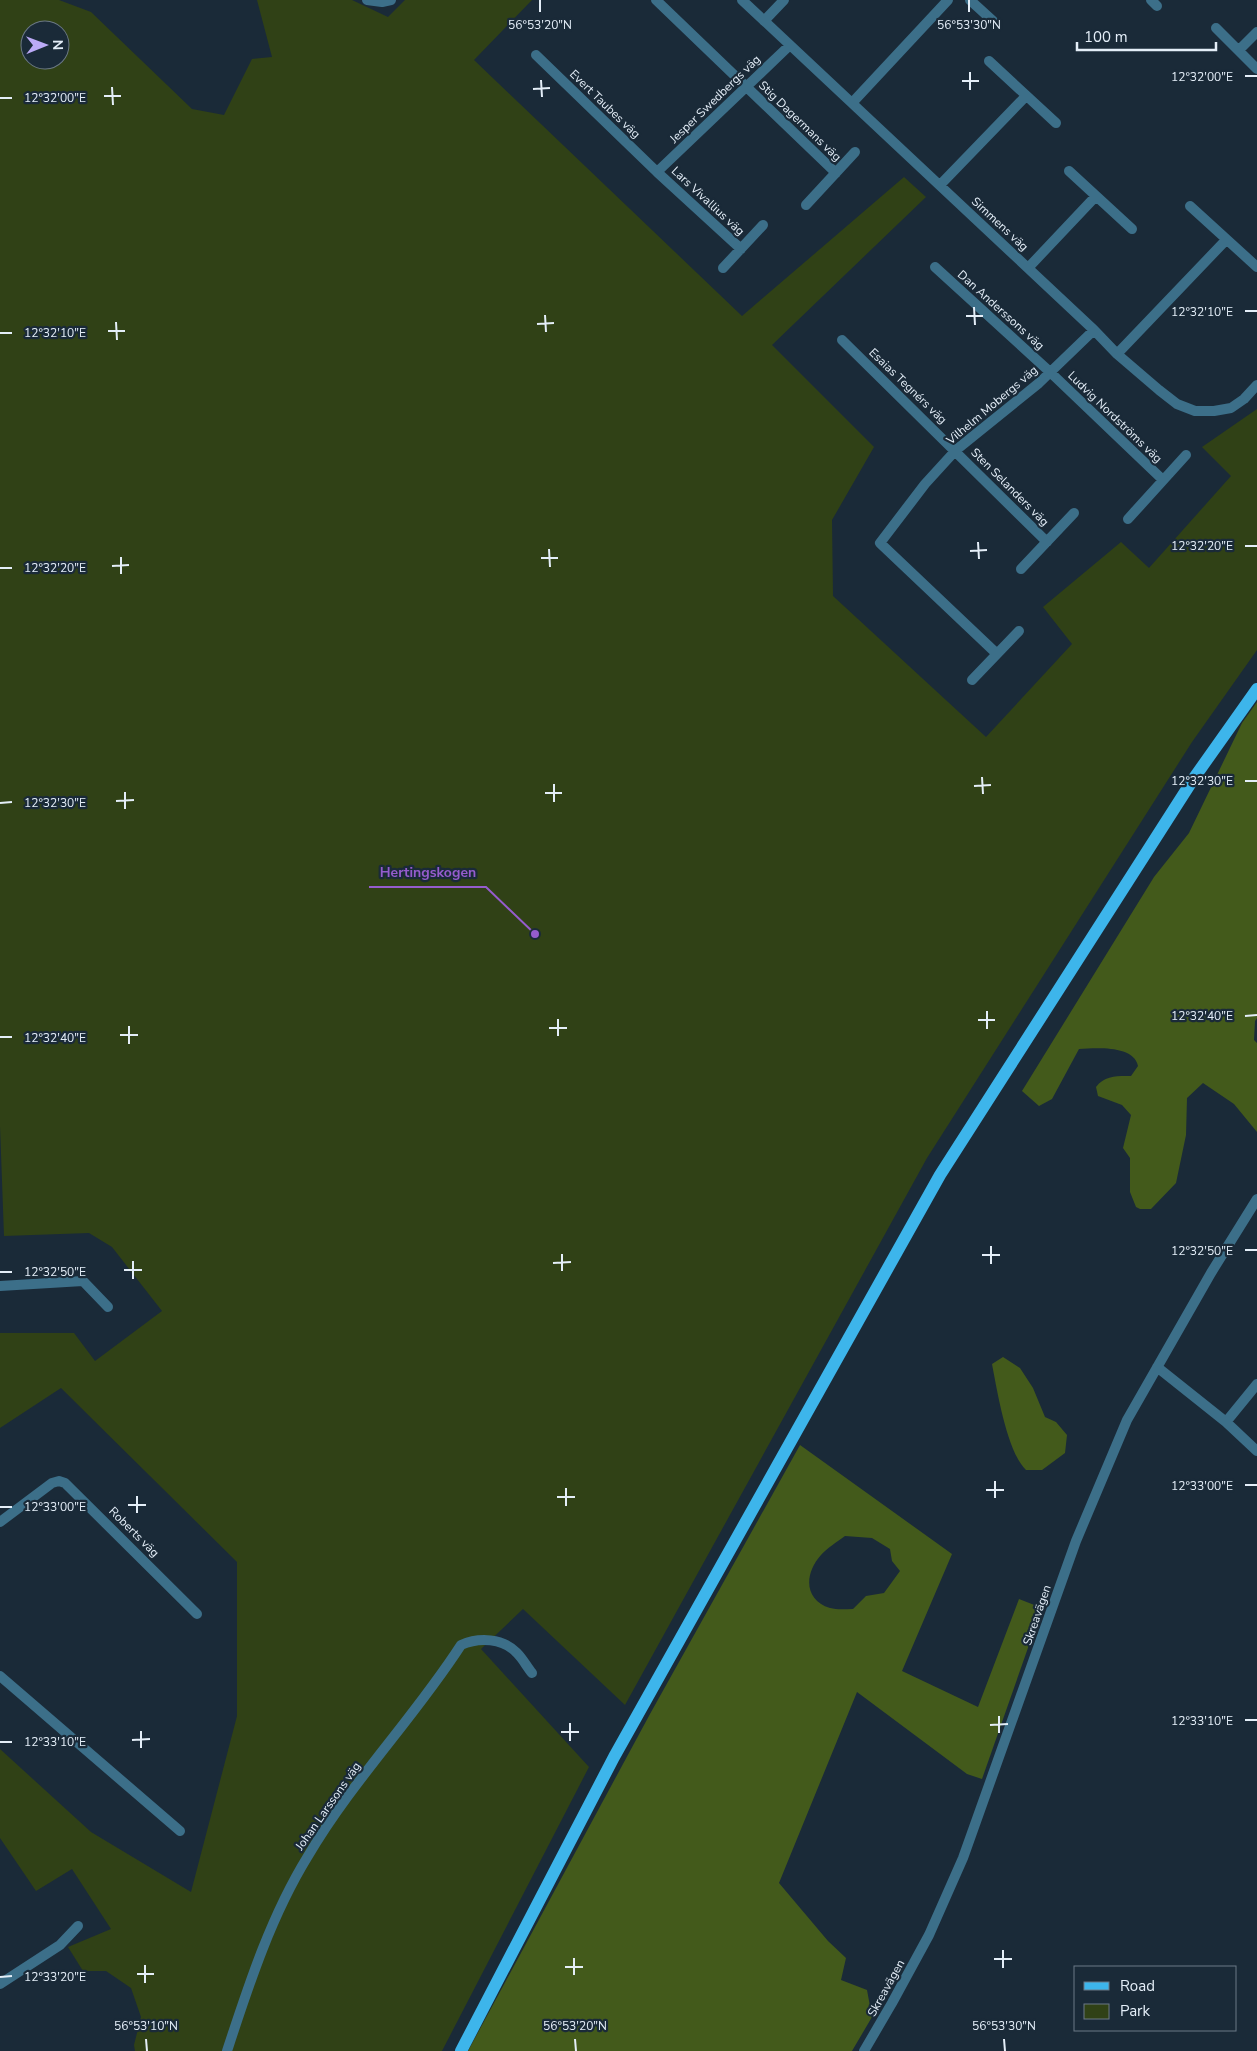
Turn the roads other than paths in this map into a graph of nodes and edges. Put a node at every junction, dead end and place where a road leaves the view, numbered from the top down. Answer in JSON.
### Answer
{"nodes":[{"id":1,"x":367,"y":0,"type":"edge"},
{"id":2,"x":391,"y":0,"type":"edge"},
{"id":3,"x":656,"y":0,"type":"edge"},
{"id":4,"x":742,"y":0,"type":"edge"},
{"id":5,"x":784,"y":0,"type":"edge"},
{"id":6,"x":948,"y":0,"type":"edge"},
{"id":7,"x":970,"y":0,"type":"edge"},
{"id":8,"x":764,"y":21,"type":"junction"},
{"id":9,"x":993,"y":21,"type":"dead end"},
{"id":10,"x":1216,"y":28,"type":"dead end"},
{"id":11,"x":1257,"y":32,"type":"edge"},
{"id":12,"x":790,"y":45,"type":"junction"},
{"id":13,"x":1239,"y":50,"type":"junction"},
{"id":14,"x":536,"y":55,"type":"dead end"},
{"id":15,"x":989,"y":61,"type":"dead end"},
{"id":16,"x":1257,"y":69,"type":"edge"},
{"id":17,"x":746,"y":87,"type":"junction"},
{"id":18,"x":1026,"y":96,"type":"junction"},
{"id":19,"x":852,"y":103,"type":"junction"},
{"id":20,"x":1056,"y":123,"type":"dead end"},
{"id":21,"x":855,"y":152,"type":"dead end"},
{"id":22,"x":1069,"y":171,"type":"dead end"},
{"id":23,"x":658,"y":172,"type":"junction"},
{"id":24,"x":836,"y":173,"type":"junction"},
{"id":25,"x":940,"y":185,"type":"junction"},
{"id":26,"x":1096,"y":196,"type":"junction"},
{"id":27,"x":806,"y":205,"type":"dead end"},
{"id":28,"x":1190,"y":206,"type":"dead end"},
{"id":29,"x":763,"y":225,"type":"dead end"},
{"id":30,"x":1132,"y":229,"type":"dead end"},
{"id":31,"x":1226,"y":240,"type":"junction"},
{"id":32,"x":741,"y":249,"type":"junction"},
{"id":33,"x":934,"y":267,"type":"dead end"},
{"id":34,"x":1257,"y":267,"type":"edge"},
{"id":35,"x":723,"y":268,"type":"dead end"},
{"id":36,"x":1028,"y":268,"type":"junction"},
{"id":37,"x":1094,"y":330,"type":"junction"},
{"id":38,"x":842,"y":340,"type":"dead end"},
{"id":39,"x":1117,"y":354,"type":"junction"},
{"id":40,"x":1050,"y":372,"type":"junction"},
{"id":41,"x":1257,"y":385,"type":"edge"},
{"id":42,"x":956,"y":450,"type":"junction"},
{"id":43,"x":1186,"y":455,"type":"dead end"},
{"id":44,"x":1163,"y":480,"type":"junction"},
{"id":45,"x":1074,"y":514,"type":"dead end"},
{"id":46,"x":1128,"y":519,"type":"dead end"},
{"id":47,"x":1047,"y":542,"type":"junction"},
{"id":48,"x":1021,"y":569,"type":"dead end"},
{"id":49,"x":1019,"y":630,"type":"dead end"},
{"id":50,"x":996,"y":654,"type":"junction"},
{"id":51,"x":972,"y":680,"type":"dead end"},
{"id":52,"x":1257,"y":689,"type":"edge"},
{"id":53,"x":1257,"y":1199,"type":"edge"},
{"id":54,"x":0,"y":1286,"type":"edge"},
{"id":55,"x":108,"y":1307,"type":"dead end"},
{"id":56,"x":1157,"y":1367,"type":"junction"},
{"id":57,"x":1257,"y":1384,"type":"edge"},
{"id":58,"x":1226,"y":1422,"type":"junction"},
{"id":59,"x":1257,"y":1451,"type":"edge"},
{"id":60,"x":0,"y":1522,"type":"edge"},
{"id":61,"x":197,"y":1614,"type":"dead end"},
{"id":62,"x":532,"y":1674,"type":"dead end"},
{"id":63,"x":0,"y":1676,"type":"edge"},
{"id":64,"x":180,"y":1831,"type":"dead end"},
{"id":65,"x":78,"y":1926,"type":"dead end"},
{"id":66,"x":0,"y":1984,"type":"edge"},
{"id":67,"x":227,"y":2051,"type":"edge"},
{"id":68,"x":461,"y":2051,"type":"edge"},
{"id":69,"x":864,"y":2051,"type":"edge"}],
"edges":[{"from":1,"to":2,"type":"street"},
{"from":3,"to":17,"type":"street","name":"Stig Dagermans väg"},
{"from":4,"to":8,"type":"street","name":"Simmens väg"},
{"from":5,"to":8,"type":"street"},
{"from":6,"to":19,"type":"street"},
{"from":7,"to":9,"type":"street"},
{"from":8,"to":12,"type":"street","name":"Simmens väg"},
{"from":10,"to":13,"type":"street"},
{"from":11,"to":13,"type":"street"},
{"from":12,"to":17,"type":"street","name":"Jesper Swedbergs väg"},
{"from":12,"to":19,"type":"street","name":"Simmens väg"},
{"from":13,"to":16,"type":"street"},
{"from":14,"to":23,"type":"street","name":"Evert Taubes väg"},
{"from":15,"to":18,"type":"street"},
{"from":17,"to":23,"type":"street","name":"Jesper Swedbergs väg"},
{"from":17,"to":24,"type":"street","name":"Stig Dagermans väg"},
{"from":18,"to":20,"type":"street"},
{"from":18,"to":25,"type":"street"},
{"from":19,"to":25,"type":"street","name":"Simmens väg"},
{"from":21,"to":24,"type":"street","name":"Stig Dagermans väg"},
{"from":22,"to":26,"type":"street"},
{"from":23,"to":32,"type":"street","name":"Lars Vivallius väg"},
{"from":24,"to":27,"type":"street","name":"Stig Dagermans väg"},
{"from":25,"to":36,"type":"street","name":"Simmens väg"},
{"from":26,"to":30,"type":"street"},
{"from":26,"to":36,"type":"street"},
{"from":28,"to":31,"type":"street"},
{"from":29,"to":32,"type":"street","name":"Lars Vivallius väg"},
{"from":31,"to":34,"type":"street"},
{"from":31,"to":39,"type":"street"},
{"from":32,"to":35,"type":"street","name":"Lars Vivallius väg"},
{"from":33,"to":40,"type":"street","name":"Dan Anderssons väg"},
{"from":36,"to":37,"type":"street","name":"Simmens väg"},
{"from":37,"to":39,"type":"street","name":"Simmens väg"},
{"from":37,"to":40,"type":"street","name":"Vilhelm Mobergs väg"},
{"from":38,"to":42,"type":"street","name":"Esaias Tegnérs väg"},
{"from":39,"to":41,"type":"street","name":"Simmens väg"},
{"from":40,"to":42,"type":"street","name":"Vilhelm Mobergs väg"},
{"from":40,"to":44,"type":"street","name":"Ludvig Nordströms väg"},
{"from":42,"to":47,"type":"street","name":"Sten Selanders väg"},
{"from":42,"to":50,"type":"street","name":"Vilhelm Mobergs väg"},
{"from":43,"to":44,"type":"street"},
{"from":44,"to":46,"type":"street"},
{"from":45,"to":47,"type":"street","name":"Sten Selanders väg"},
{"from":47,"to":48,"type":"street","name":"Sten Selanders väg"},
{"from":49,"to":50,"type":"street"},
{"from":50,"to":51,"type":"street"},
{"from":52,"to":68,"type":"main road"},
{"from":53,"to":56,"type":"street","name":"Skreavägen"},
{"from":54,"to":55,"type":"street"},
{"from":56,"to":58,"type":"street"},
{"from":56,"to":69,"type":"street","name":"Skreavägen"},
{"from":57,"to":58,"type":"street"},
{"from":58,"to":59,"type":"street"},
{"from":60,"to":61,"type":"street","name":"Roberts väg"},
{"from":62,"to":67,"type":"street","name":"Johan Larssons väg"},
{"from":63,"to":64,"type":"street"},
{"from":65,"to":66,"type":"street"}]}
